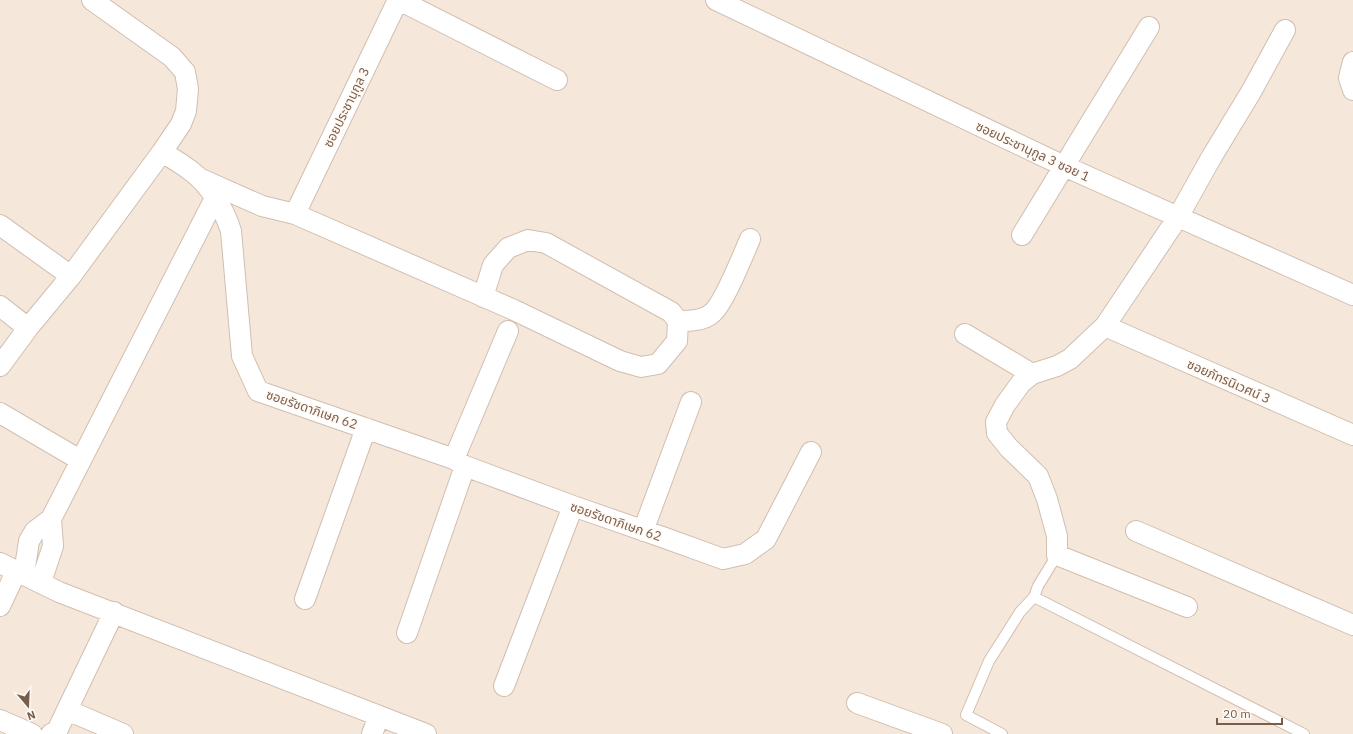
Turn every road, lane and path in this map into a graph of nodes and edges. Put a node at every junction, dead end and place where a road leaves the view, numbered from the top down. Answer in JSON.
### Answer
{"nodes":[{"id":1,"x":92,"y":0,"type":"edge"},
{"id":2,"x":399,"y":0,"type":"edge"},
{"id":3,"x":716,"y":0,"type":"edge"},
{"id":4,"x":736,"y":4,"type":"edge"},
{"id":5,"x":1149,"y":27,"type":"dead end"},
{"id":6,"x":1285,"y":30,"type":"dead end"},
{"id":7,"x":1353,"y":62,"type":"edge"},
{"id":8,"x":557,"y":80,"type":"dead end"},
{"id":9,"x":1353,"y":90,"type":"edge"},
{"id":10,"x":162,"y":152,"type":"junction"},
{"id":11,"x":1064,"y":166,"type":"junction"},
{"id":12,"x":200,"y":178,"type":"junction"},
{"id":13,"x":214,"y":198,"type":"junction"},
{"id":14,"x":294,"y":214,"type":"junction"},
{"id":15,"x":1178,"y":218,"type":"junction"},
{"id":16,"x":0,"y":225,"type":"edge"},
{"id":17,"x":1022,"y":235,"type":"dead end"},
{"id":18,"x":750,"y":239,"type":"dead end"},
{"id":19,"x":71,"y":276,"type":"junction"},
{"id":20,"x":1353,"y":295,"type":"edge"},
{"id":21,"x":483,"y":297,"type":"junction"},
{"id":22,"x":0,"y":306,"type":"edge"},
{"id":23,"x":678,"y":321,"type":"junction"},
{"id":24,"x":1105,"y":326,"type":"junction"},
{"id":25,"x":28,"y":328,"type":"junction"},
{"id":26,"x":508,"y":331,"type":"dead end"},
{"id":27,"x":965,"y":334,"type":"dead end"},
{"id":28,"x":0,"y":366,"type":"edge"},
{"id":29,"x":1032,"y":374,"type":"junction"},
{"id":30,"x":691,"y":402,"type":"dead end"},
{"id":31,"x":0,"y":413,"type":"edge"},
{"id":32,"x":366,"y":428,"type":"junction"},
{"id":33,"x":1353,"y":436,"type":"edge"},
{"id":34,"x":811,"y":452,"type":"dead end"},
{"id":35,"x":80,"y":460,"type":"junction"},
{"id":36,"x":460,"y":463,"type":"junction"},
{"id":37,"x":573,"y":506,"type":"junction"},
{"id":38,"x":643,"y":531,"type":"junction"},
{"id":39,"x":1136,"y":531,"type":"dead end"},
{"id":40,"x":1057,"y":555,"type":"junction"},
{"id":41,"x":21,"y":572,"type":"edge"},
{"id":42,"x":1034,"y":597,"type":"junction"},
{"id":43,"x":305,"y":599,"type":"dead end"},
{"id":44,"x":0,"y":606,"type":"edge"},
{"id":45,"x":1187,"y":607,"type":"dead end"},
{"id":46,"x":114,"y":612,"type":"junction"},
{"id":47,"x":1353,"y":625,"type":"edge"},
{"id":48,"x":407,"y":633,"type":"dead end"},
{"id":49,"x":504,"y":686,"type":"dead end"},
{"id":50,"x":857,"y":703,"type":"dead end"},
{"id":51,"x":67,"y":710,"type":"junction"},
{"id":52,"x":0,"y":720,"type":"edge"},
{"id":53,"x":376,"y":725,"type":"edge"},
{"id":54,"x":32,"y":734,"type":"edge"},
{"id":55,"x":51,"y":734,"type":"edge"},
{"id":56,"x":123,"y":734,"type":"edge"},
{"id":57,"x":426,"y":734,"type":"edge"},
{"id":58,"x":942,"y":734,"type":"edge"},
{"id":59,"x":1002,"y":734,"type":"edge"},
{"id":60,"x":1304,"y":734,"type":"edge"}],
"edges":[{"from":1,"to":10,"type":"street"},
{"from":2,"to":8,"type":"street"},
{"from":2,"to":14,"type":"street","name":"ซอยประชานุกูล 3"},
{"from":3,"to":4,"type":"street","name":"ซอยประชานุกูล 3 ซอย 1"},
{"from":4,"to":11,"type":"street","name":"ซอยประชานุกูล 3 ซอย 1"},
{"from":5,"to":11,"type":"street"},
{"from":6,"to":15,"type":"street"},
{"from":7,"to":9,"type":"street"},
{"from":10,"to":12,"type":"street","name":"ซอยรัชดาภิเษก 62"},
{"from":10,"to":19,"type":"street"},
{"from":11,"to":15,"type":"street","name":"ซอยประชานุกูล 3 ซอย 1"},
{"from":11,"to":17,"type":"street"},
{"from":12,"to":13,"type":"street","name":"ซอยรัชดาภิเษก 62"},
{"from":12,"to":14,"type":"street"},
{"from":13,"to":32,"type":"street","name":"ซอยรัชดาภิเษก 62"},
{"from":13,"to":35,"type":"street"},
{"from":14,"to":21,"type":"street"},
{"from":15,"to":20,"type":"street","name":"ซอยประชานุกูล 3 ซอย 1"},
{"from":15,"to":24,"type":"street"},
{"from":16,"to":19,"type":"street"},
{"from":18,"to":23,"type":"street"},
{"from":19,"to":25,"type":"street"},
{"from":21,"to":23,"type":"street"},
{"from":21,"to":23,"type":"street"},
{"from":22,"to":25,"type":"street"},
{"from":24,"to":29,"type":"street"},
{"from":24,"to":33,"type":"street","name":"ซอยภัทรนิเวศน์ 3"},
{"from":25,"to":28,"type":"street"},
{"from":26,"to":36,"type":"street"},
{"from":27,"to":29,"type":"street"},
{"from":29,"to":40,"type":"street"},
{"from":30,"to":38,"type":"street"},
{"from":31,"to":35,"type":"street"},
{"from":32,"to":36,"type":"street","name":"ซอยรัชดาภิเษก 62"},
{"from":32,"to":43,"type":"street"},
{"from":34,"to":38,"type":"street","name":"ซอยรัชดาภิเษก 62"},
{"from":35,"to":41,"type":"street"},
{"from":36,"to":37,"type":"street","name":"ซอยรัชดาภิเษก 62"},
{"from":36,"to":48,"type":"street"},
{"from":37,"to":38,"type":"street","name":"ซอยรัชดาภิเษก 62"},
{"from":37,"to":49,"type":"street"},
{"from":39,"to":47,"type":"street"},
{"from":40,"to":42,"type":"lane"},
{"from":40,"to":45,"type":"street"},
{"from":41,"to":44,"type":"street"},
{"from":41,"to":46,"type":"street"},
{"from":42,"to":59,"type":"lane"},
{"from":42,"to":60,"type":"lane"},
{"from":46,"to":51,"type":"street"},
{"from":46,"to":53,"type":"street"},
{"from":50,"to":58,"type":"street"},
{"from":51,"to":55,"type":"street"},
{"from":51,"to":56,"type":"street"},
{"from":52,"to":54,"type":"street"},
{"from":53,"to":57,"type":"street"}]}
